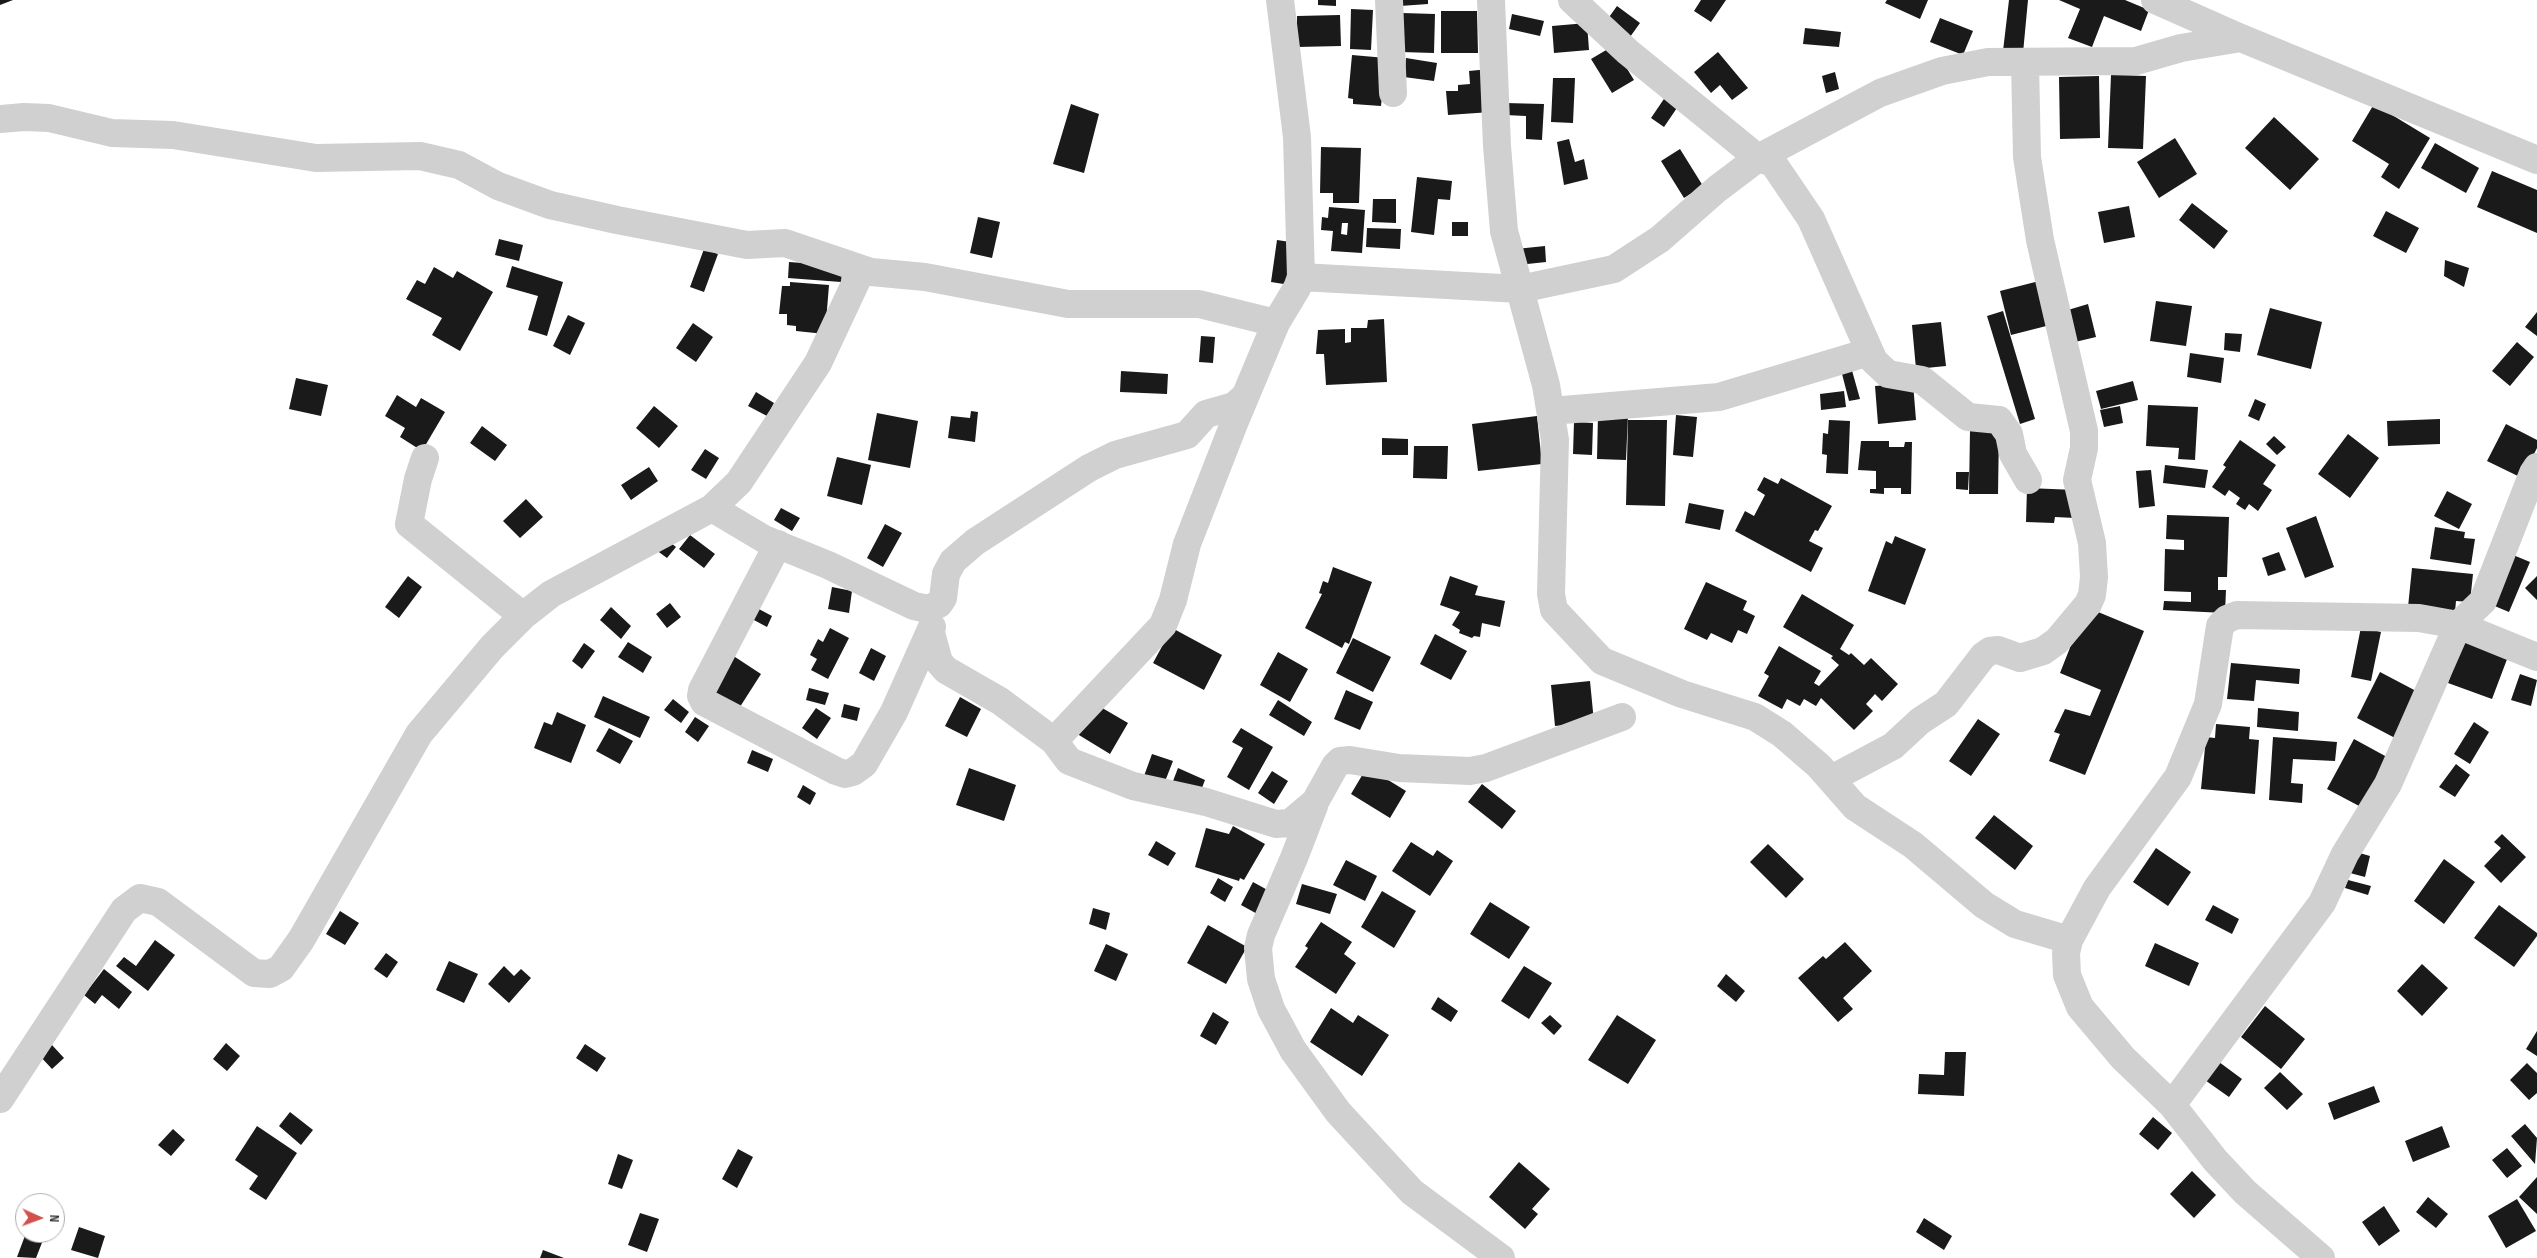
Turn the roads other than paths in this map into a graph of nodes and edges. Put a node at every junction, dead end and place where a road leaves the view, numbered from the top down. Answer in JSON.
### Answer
{"nodes":[{"id":1,"x":1280,"y":0,"type":"edge"},
{"id":2,"x":1389,"y":0,"type":"edge"},
{"id":3,"x":1491,"y":0,"type":"edge"},
{"id":4,"x":1572,"y":0,"type":"edge"},
{"id":5,"x":2155,"y":0,"type":"edge"},
{"id":6,"x":2241,"y":38,"type":"junction"},
{"id":7,"x":2025,"y":62,"type":"junction"},
{"id":8,"x":1394,"y":93,"type":"dead end"},
{"id":9,"x":0,"y":119,"type":"edge"},
{"id":10,"x":1758,"y":158,"type":"junction"},
{"id":11,"x":2537,"y":160,"type":"edge"},
{"id":12,"x":862,"y":269,"type":"junction"},
{"id":13,"x":1301,"y":277,"type":"junction"},
{"id":14,"x":1520,"y":289,"type":"junction"},
{"id":15,"x":1276,"y":323,"type":"junction"},
{"id":16,"x":1869,"y":352,"type":"junction"},
{"id":17,"x":1245,"y":396,"type":"junction"},
{"id":18,"x":1550,"y":411,"type":"junction"},
{"id":19,"x":425,"y":458,"type":"dead end"},
{"id":20,"x":2537,"y":467,"type":"edge"},
{"id":21,"x":2028,"y":480,"type":"dead end"},
{"id":22,"x":712,"y":508,"type":"junction"},
{"id":23,"x":778,"y":544,"type":"junction"},
{"id":24,"x":939,"y":604,"type":"junction"},
{"id":25,"x":523,"y":616,"type":"junction"},
{"id":26,"x":2458,"y":625,"type":"junction"},
{"id":27,"x":931,"y":633,"type":"junction"},
{"id":28,"x":2537,"y":657,"type":"edge"},
{"id":29,"x":1622,"y":717,"type":"dead end"},
{"id":30,"x":1054,"y":740,"type":"junction"},
{"id":31,"x":1831,"y":779,"type":"junction"},
{"id":32,"x":1315,"y":802,"type":"junction"},
{"id":33,"x":2069,"y":940,"type":"junction"},
{"id":34,"x":0,"y":1099,"type":"edge"},
{"id":35,"x":2172,"y":1105,"type":"junction"},
{"id":36,"x":1501,"y":1258,"type":"edge"},
{"id":37,"x":2321,"y":1258,"type":"edge"}],
"edges":[{"from":1,"to":13,"type":"street"},
{"from":2,"to":8,"type":"street"},
{"from":3,"to":14,"type":"street"},
{"from":4,"to":10,"type":"street"},
{"from":5,"to":6,"type":"street"},
{"from":6,"to":7,"type":"street"},
{"from":6,"to":11,"type":"street"},
{"from":7,"to":10,"type":"street"},
{"from":7,"to":31,"type":"street"},
{"from":9,"to":12,"type":"street"},
{"from":10,"to":14,"type":"street"},
{"from":10,"to":16,"type":"street"},
{"from":12,"to":15,"type":"street"},
{"from":12,"to":22,"type":"street"},
{"from":13,"to":14,"type":"street"},
{"from":13,"to":15,"type":"street"},
{"from":14,"to":18,"type":"street"},
{"from":15,"to":17,"type":"street"},
{"from":16,"to":18,"type":"street"},
{"from":16,"to":21,"type":"street"},
{"from":17,"to":24,"type":"street"},
{"from":17,"to":30,"type":"street"},
{"from":18,"to":31,"type":"street"},
{"from":19,"to":25,"type":"street"},
{"from":20,"to":26,"type":"street"},
{"from":22,"to":23,"type":"street"},
{"from":22,"to":25,"type":"street"},
{"from":23,"to":24,"type":"street"},
{"from":23,"to":27,"type":"street"},
{"from":24,"to":27,"type":"street"},
{"from":25,"to":34,"type":"street"},
{"from":26,"to":28,"type":"street"},
{"from":26,"to":33,"type":"street"},
{"from":26,"to":35,"type":"street"},
{"from":27,"to":30,"type":"street"},
{"from":29,"to":32,"type":"street"},
{"from":30,"to":32,"type":"street"},
{"from":31,"to":33,"type":"street"},
{"from":32,"to":36,"type":"street"},
{"from":33,"to":35,"type":"street"},
{"from":35,"to":37,"type":"street"}]}
